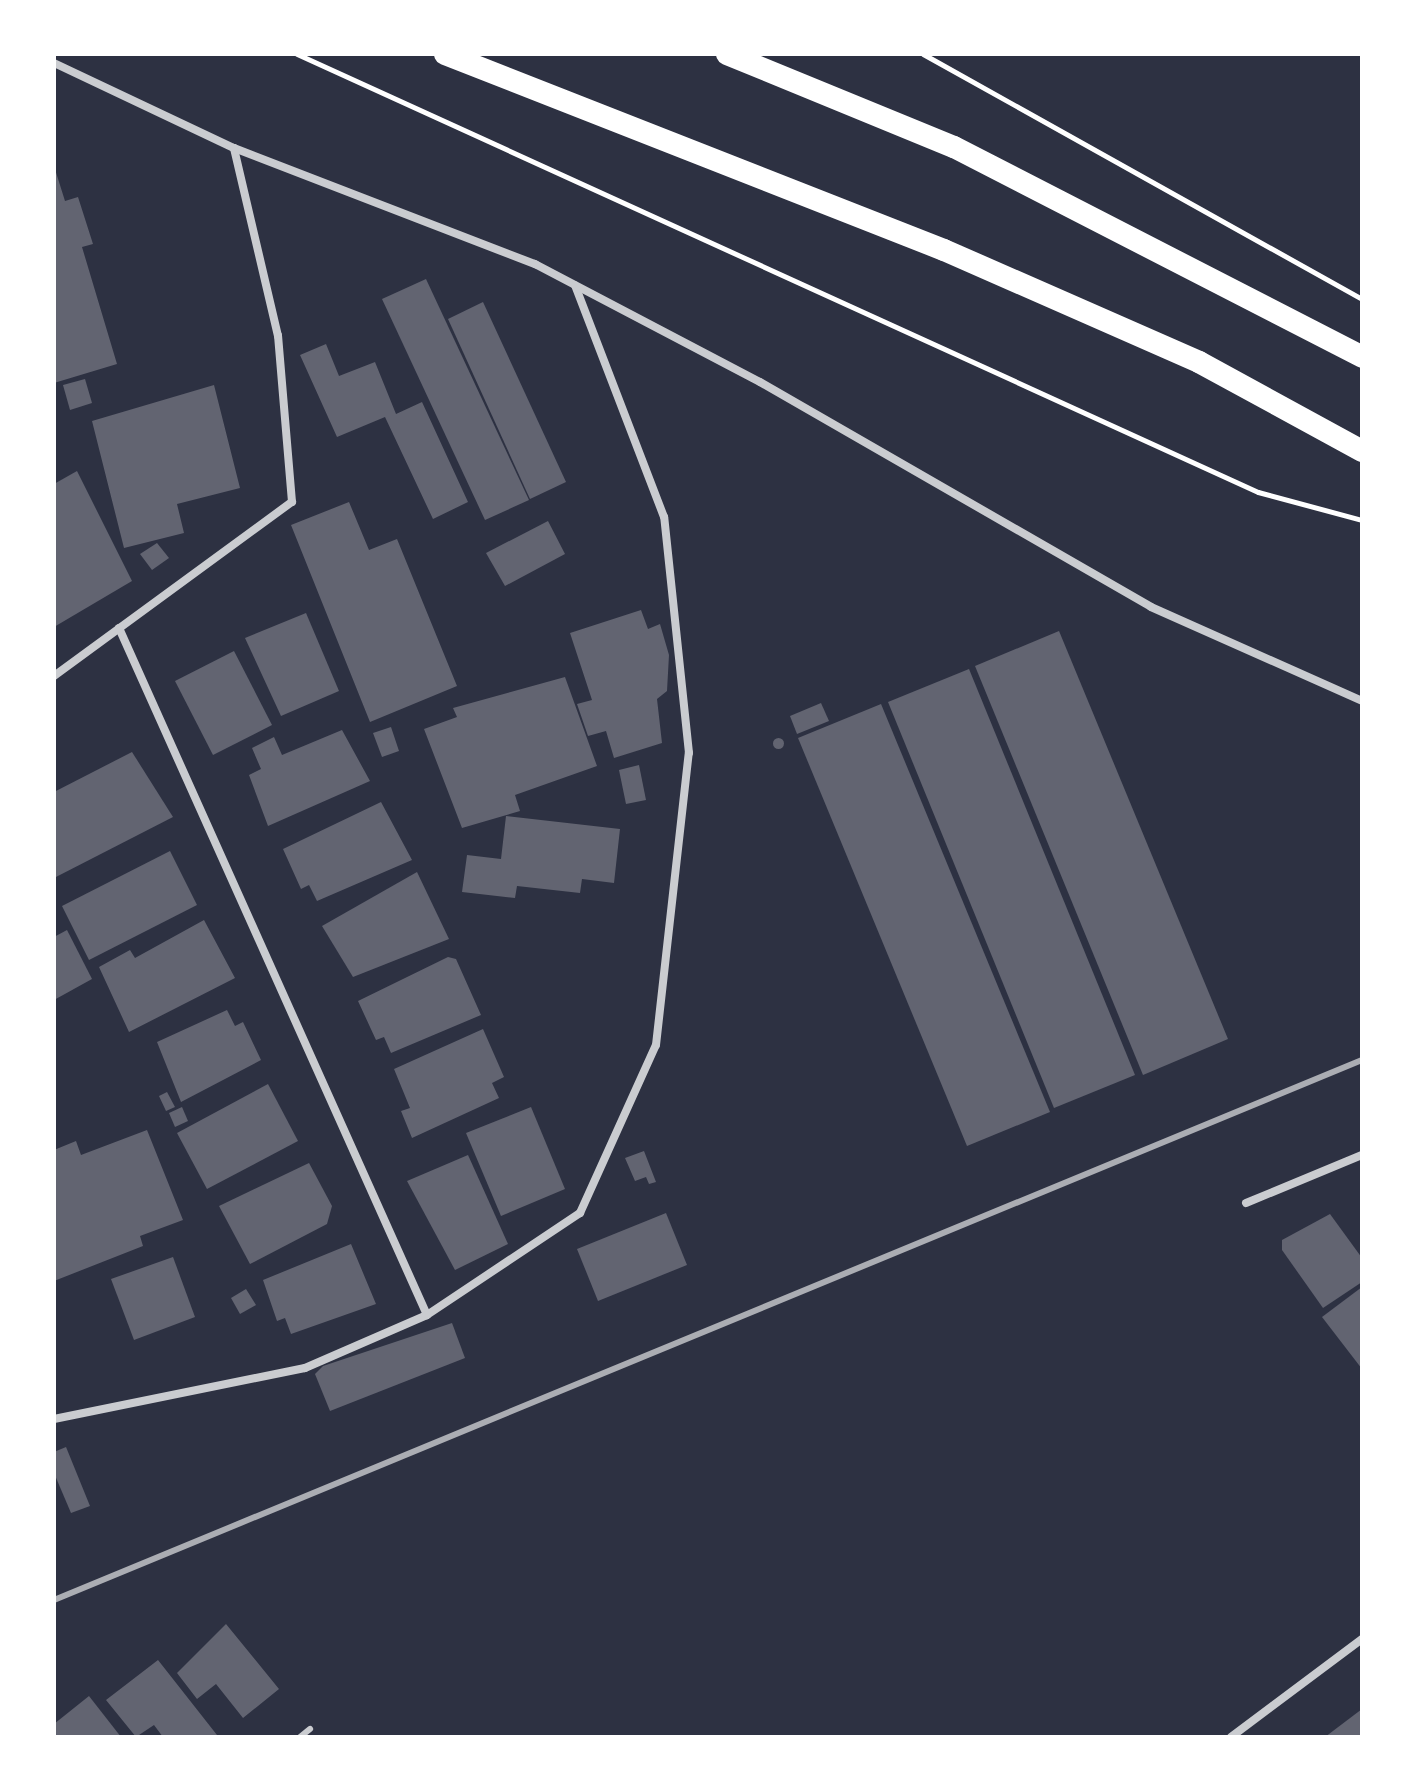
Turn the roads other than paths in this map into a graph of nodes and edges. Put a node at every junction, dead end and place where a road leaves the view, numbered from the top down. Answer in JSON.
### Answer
{"nodes":[{"id":1,"x":445,"y":54,"type":"edge"},
{"id":2,"x":727,"y":54,"type":"edge"},
{"id":3,"x":54,"y":63,"type":"edge"},
{"id":4,"x":234,"y":148,"type":"junction"},
{"id":5,"x":575,"y":285,"type":"junction"},
{"id":6,"x":1362,"y":357,"type":"edge"},
{"id":7,"x":1362,"y":451,"type":"edge"},
{"id":8,"x":119,"y":628,"type":"junction"},
{"id":9,"x":54,"y":676,"type":"edge"},
{"id":10,"x":1362,"y":701,"type":"edge"},
{"id":11,"x":1362,"y":1155,"type":"edge"},
{"id":12,"x":1246,"y":1203,"type":"dead end"},
{"id":13,"x":427,"y":1315,"type":"junction"},
{"id":14,"x":54,"y":1419,"type":"edge"},
{"id":15,"x":1362,"y":1639,"type":"edge"},
{"id":16,"x":310,"y":1729,"type":"dead end"},
{"id":17,"x":300,"y":1737,"type":"edge"},
{"id":18,"x":1231,"y":1737,"type":"edge"}],
"edges":[{"from":1,"to":7,"type":"highway"},
{"from":2,"to":6,"type":"highway"},
{"from":3,"to":4,"type":"street"},
{"from":4,"to":5,"type":"street"},
{"from":4,"to":8,"type":"street"},
{"from":5,"to":10,"type":"street"},
{"from":5,"to":13,"type":"street"},
{"from":8,"to":9,"type":"street"},
{"from":8,"to":13,"type":"street"},
{"from":11,"to":12,"type":"street"},
{"from":13,"to":14,"type":"street"},
{"from":15,"to":18,"type":"street"},
{"from":16,"to":17,"type":"lane"}]}
